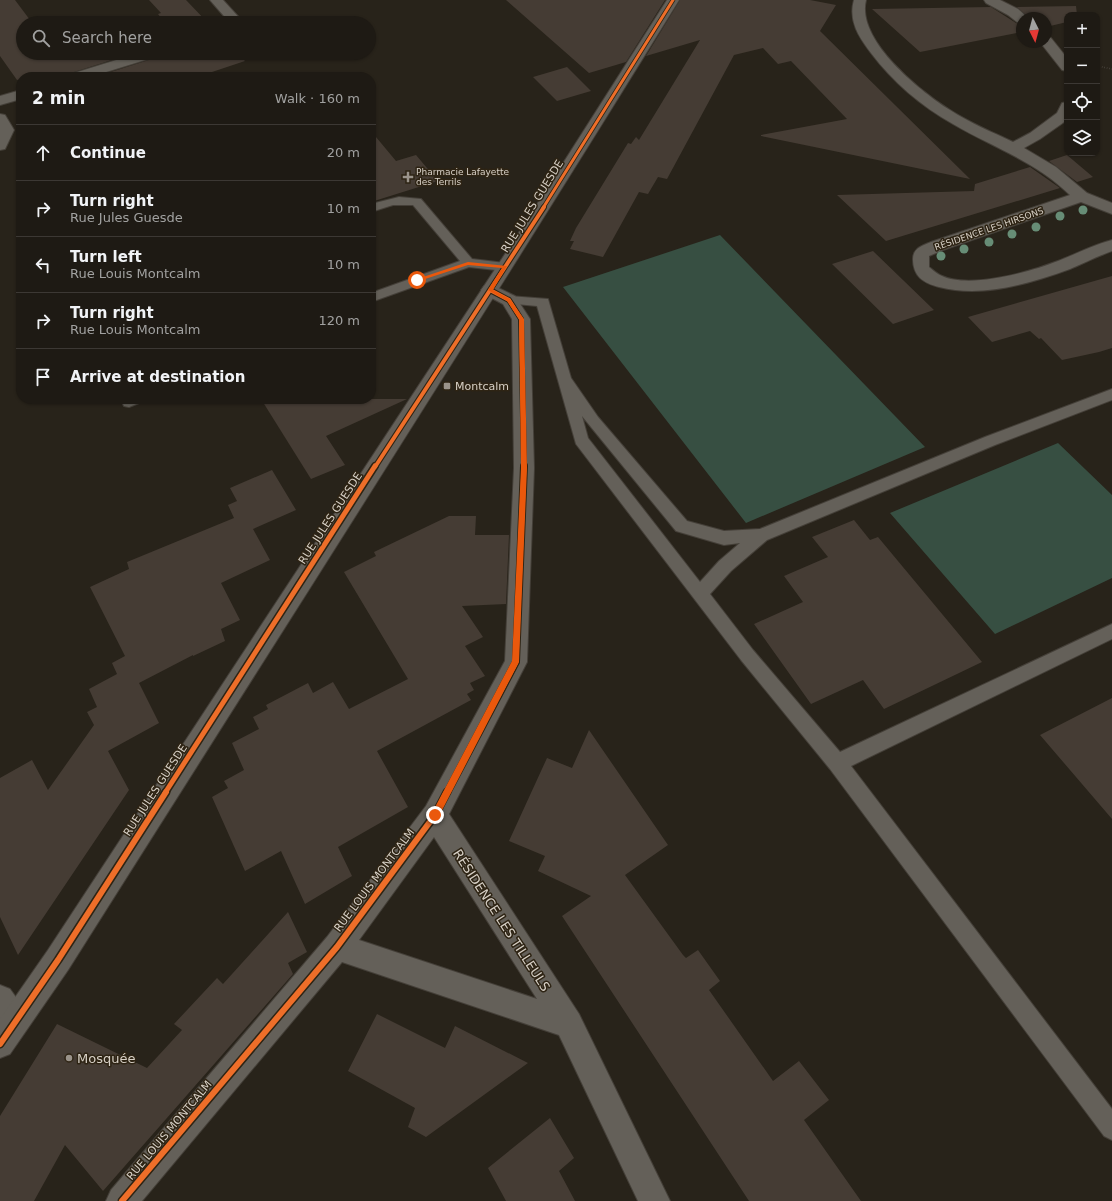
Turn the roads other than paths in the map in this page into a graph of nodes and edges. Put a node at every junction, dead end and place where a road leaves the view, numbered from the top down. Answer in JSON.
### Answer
{"nodes":[{"id":1,"x":216,"y":0,"type":"edge"},
{"id":2,"x":673,"y":0,"type":"edge"},
{"id":3,"x":860,"y":0,"type":"edge"},
{"id":4,"x":990,"y":0,"type":"edge"},
{"id":5,"x":1016,"y":14,"type":"edge"},
{"id":6,"x":231,"y":16,"type":"edge"},
{"id":7,"x":1052,"y":48,"type":"edge"},
{"id":8,"x":131,"y":60,"type":"edge"},
{"id":9,"x":1064,"y":63,"type":"edge"},
{"id":10,"x":92,"y":72,"type":"edge"},
{"id":11,"x":16,"y":96,"type":"edge"},
{"id":12,"x":0,"y":101,"type":"edge"},
{"id":13,"x":1064,"y":115,"type":"edge"},
{"id":14,"x":0,"y":118,"type":"edge"},
{"id":15,"x":0,"y":146,"type":"edge"},
{"id":16,"x":1013,"y":148,"type":"junction"},
{"id":17,"x":1082,"y":196,"type":"junction"},
{"id":18,"x":376,"y":206,"type":"edge"},
{"id":19,"x":1112,"y":209,"type":"edge"},
{"id":20,"x":1112,"y":245,"type":"edge"},
{"id":21,"x":468,"y":263,"type":"junction"},
{"id":22,"x":505,"y":267,"type":"junction"},
{"id":23,"x":499,"y":295,"type":"junction"},
{"id":24,"x":376,"y":296,"type":"edge"},
{"id":25,"x":564,"y":379,"type":"junction"},
{"id":26,"x":1112,"y":394,"type":"edge"},
{"id":27,"x":761,"y":535,"type":"junction"},
{"id":28,"x":700,"y":593,"type":"junction"},
{"id":29,"x":1112,"y":631,"type":"edge"},
{"id":30,"x":837,"y":763,"type":"junction"},
{"id":31,"x":435,"y":815,"type":"junction"},
{"id":32,"x":337,"y":947,"type":"junction"},
{"id":33,"x":8,"y":1010,"type":"edge"},
{"id":34,"x":569,"y":1024,"type":"junction"},
{"id":35,"x":0,"y":1044,"type":"edge"},
{"id":36,"x":1112,"y":1128,"type":"edge"},
{"id":37,"x":122,"y":1201,"type":"edge"},
{"id":38,"x":654,"y":1201,"type":"edge"}],
"edges":[{"from":1,"to":6,"type":"street"},
{"from":2,"to":22,"type":"street","name":"RUE JULES GUESDE"},
{"from":3,"to":16,"type":"street"},
{"from":4,"to":5,"type":"street"},
{"from":7,"to":9,"type":"street"},
{"from":8,"to":10,"type":"street"},
{"from":11,"to":12,"type":"street"},
{"from":13,"to":16,"type":"street"},
{"from":14,"to":15,"type":"street"},
{"from":16,"to":17,"type":"street"},
{"from":17,"to":19,"type":"street"},
{"from":17,"to":20,"type":"street","name":"RÉSIDENCE LES HIRSONS"},
{"from":18,"to":21,"type":"lane"},
{"from":21,"to":22,"type":"lane"},
{"from":21,"to":24,"type":"lane"},
{"from":22,"to":23,"type":"street","name":"RUE JULES GUESDE"},
{"from":23,"to":25,"type":"lane"},
{"from":23,"to":31,"type":"street","name":"RUE LOUIS MONTCALM"},
{"from":23,"to":33,"type":"street","name":"RUE JULES GUESDE"},
{"from":25,"to":27,"type":"lane"},
{"from":25,"to":28,"type":"lane"},
{"from":26,"to":27,"type":"lane"},
{"from":27,"to":28,"type":"lane"},
{"from":28,"to":30,"type":"lane"},
{"from":29,"to":30,"type":"lane"},
{"from":30,"to":36,"type":"lane"},
{"from":31,"to":32,"type":"street","name":"RUE LOUIS MONTCALM"},
{"from":31,"to":34,"type":"street","name":"RÉSIDENCE LES TILLEULS"},
{"from":32,"to":34,"type":"street"},
{"from":32,"to":37,"type":"street","name":"RUE LOUIS MONTCALM"},
{"from":33,"to":35,"type":"street","name":"RUE JULES GUESDE"},
{"from":34,"to":38,"type":"street","name":"RÉSIDENCE LES TILLEULS"}]}
